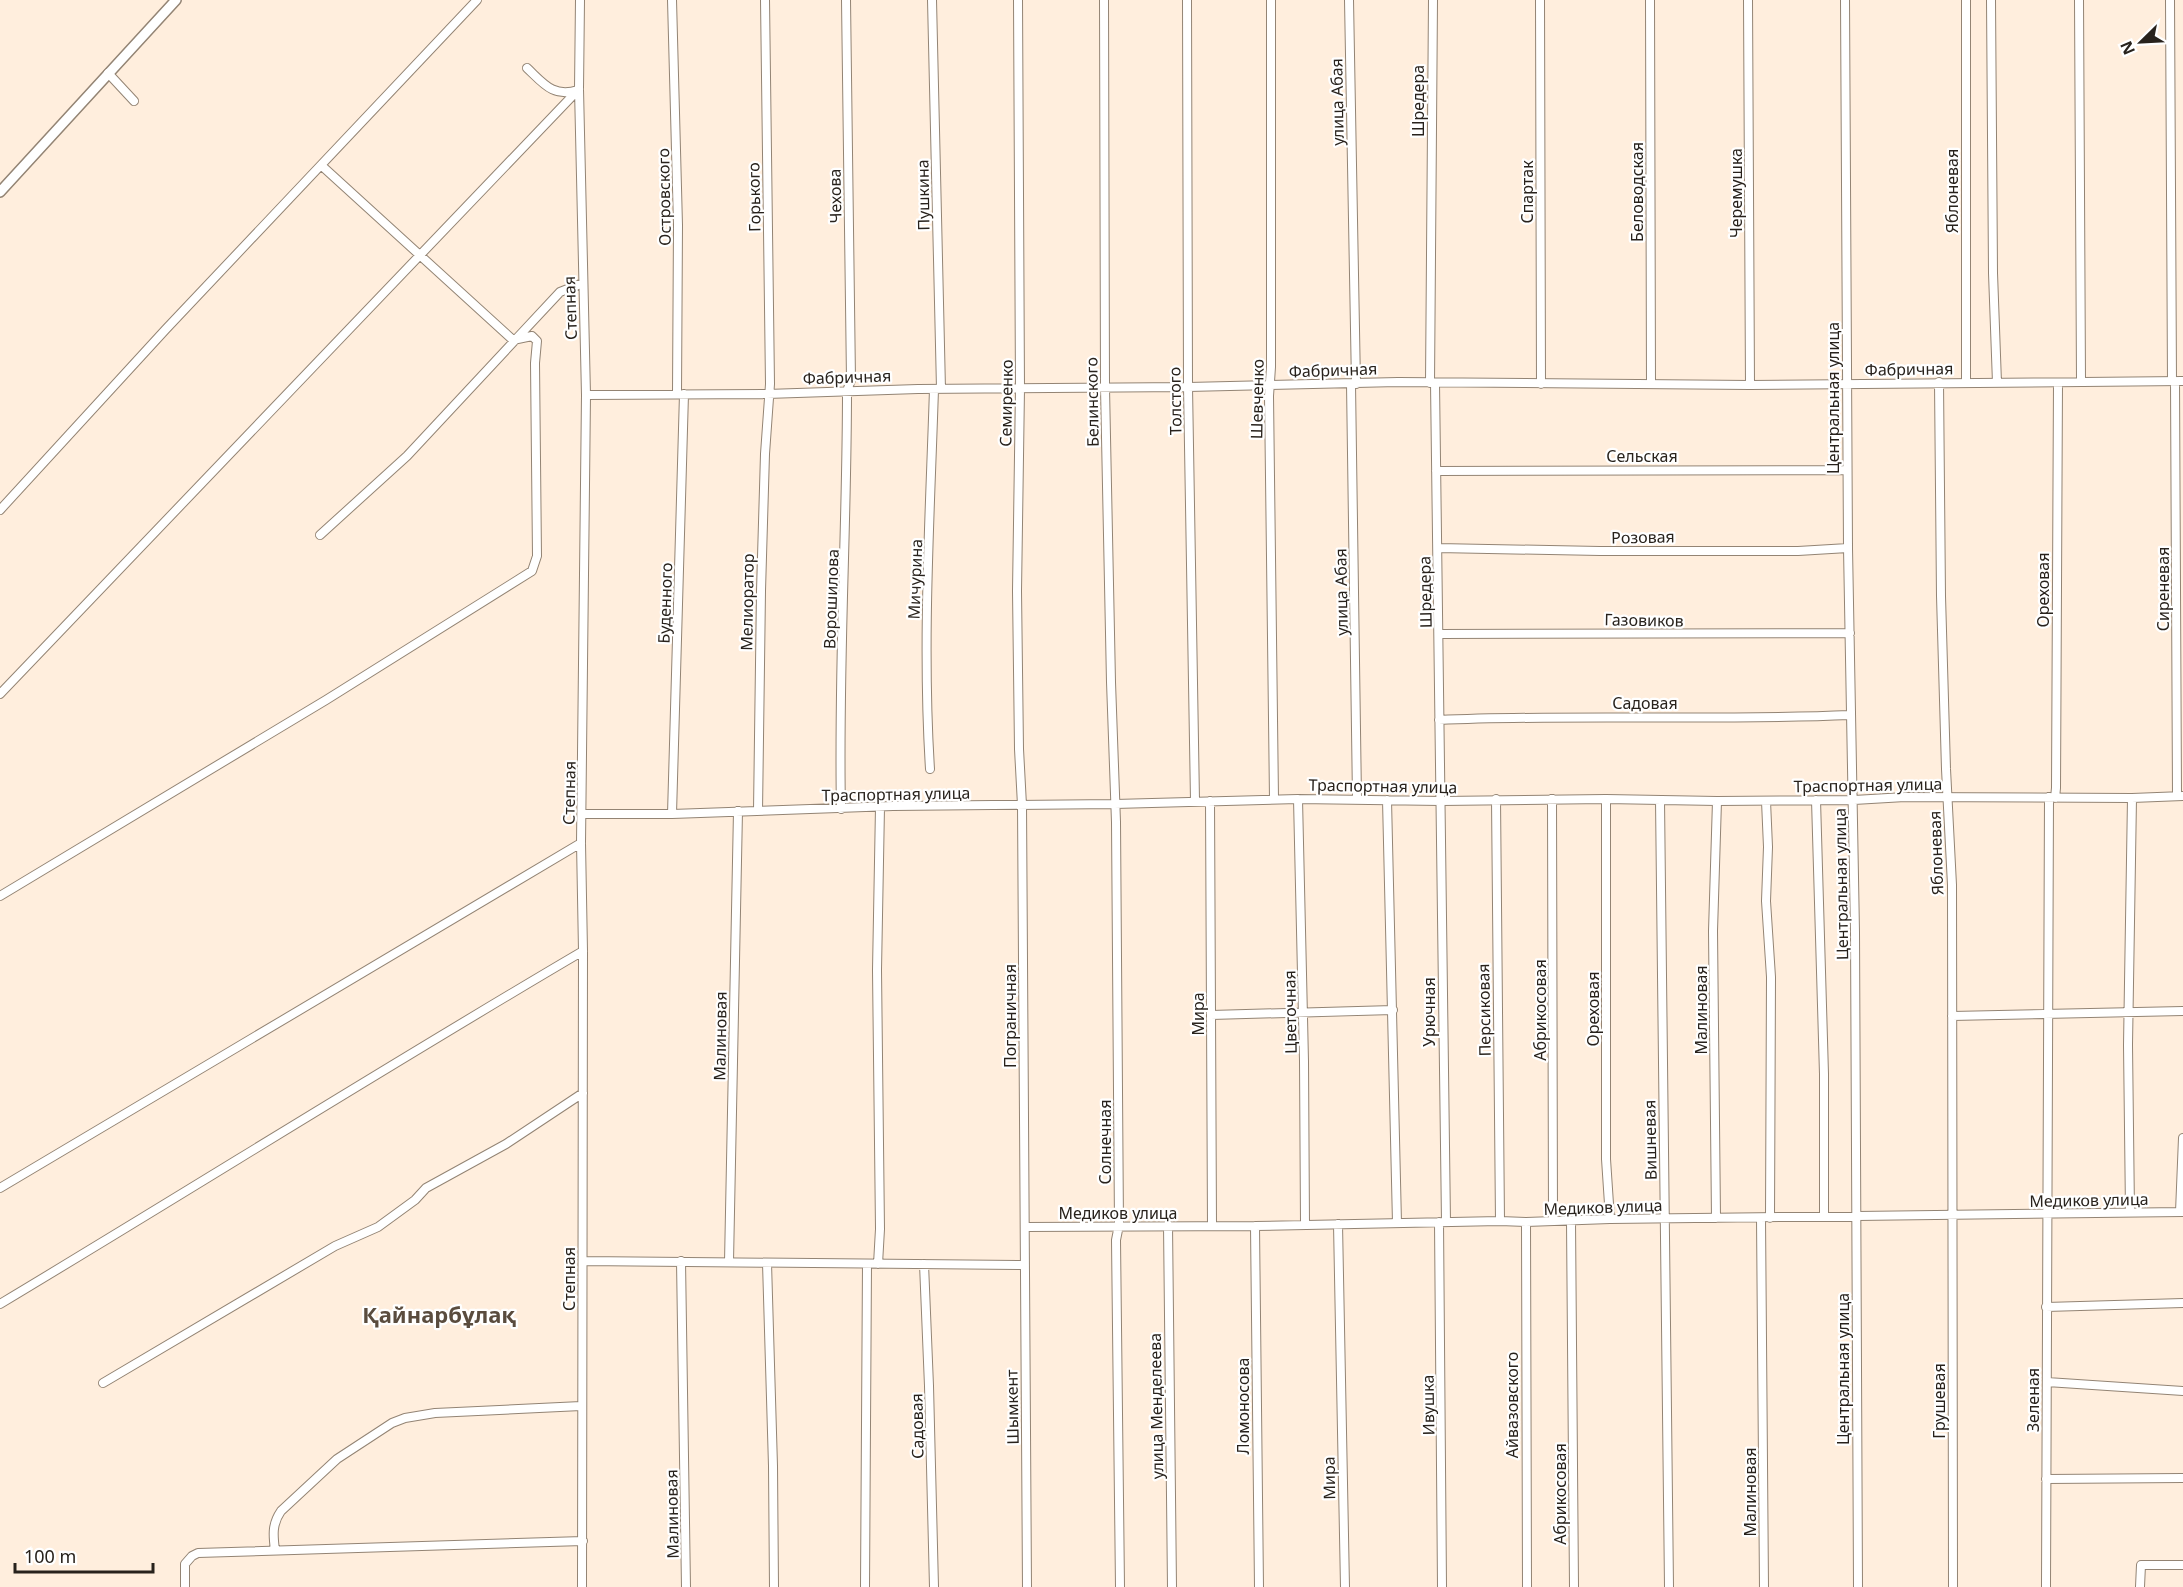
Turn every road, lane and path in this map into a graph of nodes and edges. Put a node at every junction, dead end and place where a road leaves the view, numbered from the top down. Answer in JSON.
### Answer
{"nodes":[{"id":1,"x":176,"y":0,"type":"edge"},
{"id":2,"x":477,"y":0,"type":"edge"},
{"id":3,"x":580,"y":0,"type":"edge"},
{"id":4,"x":672,"y":0,"type":"edge"},
{"id":5,"x":765,"y":0,"type":"edge"},
{"id":6,"x":846,"y":0,"type":"edge"},
{"id":7,"x":932,"y":0,"type":"edge"},
{"id":8,"x":1018,"y":0,"type":"edge"},
{"id":9,"x":1104,"y":0,"type":"edge"},
{"id":10,"x":1186,"y":0,"type":"edge"},
{"id":11,"x":1271,"y":0,"type":"edge"},
{"id":12,"x":1349,"y":0,"type":"edge"},
{"id":13,"x":1433,"y":0,"type":"edge"},
{"id":14,"x":1540,"y":0,"type":"edge"},
{"id":15,"x":1650,"y":0,"type":"edge"},
{"id":16,"x":1748,"y":0,"type":"edge"},
{"id":17,"x":1845,"y":0,"type":"edge"},
{"id":18,"x":1966,"y":0,"type":"edge"},
{"id":19,"x":1991,"y":0,"type":"edge"},
{"id":20,"x":2079,"y":0,"type":"edge"},
{"id":21,"x":2170,"y":0,"type":"edge"},
{"id":22,"x":526,"y":68,"type":"dead end"},
{"id":23,"x":108,"y":73,"type":"junction"},
{"id":24,"x":579,"y":89,"type":"junction"},
{"id":25,"x":134,"y":101,"type":"dead end"},
{"id":26,"x":322,"y":166,"type":"junction"},
{"id":27,"x":0,"y":192,"type":"edge"},
{"id":28,"x":418,"y":256,"type":"junction"},
{"id":29,"x":583,"y":283,"type":"junction"},
{"id":30,"x":513,"y":340,"type":"junction"},
{"id":31,"x":2177,"y":381,"type":"edge"},
{"id":32,"x":1939,"y":382,"type":"junction"},
{"id":33,"x":1966,"y":382,"type":"junction"},
{"id":34,"x":1997,"y":382,"type":"junction"},
{"id":35,"x":2081,"y":382,"type":"junction"},
{"id":36,"x":1432,"y":383,"type":"junction"},
{"id":37,"x":1846,"y":383,"type":"junction"},
{"id":38,"x":2058,"y":383,"type":"junction"},
{"id":39,"x":1353,"y":384,"type":"junction"},
{"id":40,"x":1541,"y":384,"type":"junction"},
{"id":41,"x":1651,"y":384,"type":"junction"},
{"id":42,"x":1750,"y":385,"type":"junction"},
{"id":43,"x":1270,"y":386,"type":"junction"},
{"id":44,"x":1188,"y":387,"type":"junction"},
{"id":45,"x":1105,"y":388,"type":"junction"},
{"id":46,"x":937,"y":389,"type":"junction"},
{"id":47,"x":1020,"y":389,"type":"junction"},
{"id":48,"x":847,"y":391,"type":"junction"},
{"id":49,"x":681,"y":394,"type":"junction"},
{"id":50,"x":767,"y":394,"type":"junction"},
{"id":51,"x":586,"y":395,"type":"junction"},
{"id":52,"x":1847,"y":470,"type":"junction"},
{"id":53,"x":1436,"y":471,"type":"junction"},
{"id":54,"x":0,"y":510,"type":"edge"},
{"id":55,"x":320,"y":535,"type":"dead end"},
{"id":56,"x":1438,"y":548,"type":"junction"},
{"id":57,"x":1848,"y":548,"type":"junction"},
{"id":58,"x":1850,"y":633,"type":"junction"},
{"id":59,"x":1439,"y":634,"type":"junction"},
{"id":60,"x":0,"y":694,"type":"edge"},
{"id":61,"x":1850,"y":716,"type":"junction"},
{"id":62,"x":1439,"y":720,"type":"junction"},
{"id":63,"x":930,"y":769,"type":"dead end"},
{"id":64,"x":2180,"y":796,"type":"edge"},
{"id":65,"x":2052,"y":797,"type":"junction"},
{"id":66,"x":1948,"y":798,"type":"junction"},
{"id":67,"x":2132,"y":798,"type":"junction"},
{"id":68,"x":1274,"y":799,"type":"junction"},
{"id":69,"x":1298,"y":799,"type":"junction"},
{"id":70,"x":1357,"y":799,"type":"junction"},
{"id":71,"x":1496,"y":799,"type":"junction"},
{"id":72,"x":1552,"y":799,"type":"junction"},
{"id":73,"x":1606,"y":799,"type":"junction"},
{"id":74,"x":1388,"y":800,"type":"junction"},
{"id":75,"x":1660,"y":800,"type":"junction"},
{"id":76,"x":1816,"y":800,"type":"junction"},
{"id":77,"x":1854,"y":800,"type":"junction"},
{"id":78,"x":1195,"y":801,"type":"junction"},
{"id":79,"x":1210,"y":801,"type":"junction"},
{"id":80,"x":1441,"y":801,"type":"junction"},
{"id":81,"x":1717,"y":801,"type":"junction"},
{"id":82,"x":1766,"y":801,"type":"junction"},
{"id":83,"x":1115,"y":804,"type":"junction"},
{"id":84,"x":1022,"y":805,"type":"junction"},
{"id":85,"x":880,"y":807,"type":"junction"},
{"id":86,"x":841,"y":808,"type":"junction"},
{"id":87,"x":738,"y":811,"type":"junction"},
{"id":88,"x":758,"y":811,"type":"junction"},
{"id":89,"x":582,"y":814,"type":"junction"},
{"id":90,"x":672,"y":814,"type":"junction"},
{"id":91,"x":581,"y":843,"type":"junction"},
{"id":92,"x":0,"y":896,"type":"edge"},
{"id":93,"x":583,"y":951,"type":"junction"},
{"id":94,"x":1393,"y":1010,"type":"junction"},
{"id":95,"x":2129,"y":1011,"type":"junction"},
{"id":96,"x":2183,"y":1011,"type":"edge"},
{"id":97,"x":1303,"y":1012,"type":"junction"},
{"id":98,"x":2048,"y":1014,"type":"junction"},
{"id":99,"x":1212,"y":1015,"type":"junction"},
{"id":100,"x":1952,"y":1016,"type":"junction"},
{"id":101,"x":583,"y":1093,"type":"junction"},
{"id":102,"x":2183,"y":1138,"type":"edge"},
{"id":103,"x":0,"y":1188,"type":"edge"},
{"id":104,"x":2130,"y":1212,"type":"junction"},
{"id":105,"x":2181,"y":1212,"type":"edge"},
{"id":106,"x":2047,"y":1214,"type":"junction"},
{"id":107,"x":1857,"y":1215,"type":"junction"},
{"id":108,"x":1952,"y":1215,"type":"junction"},
{"id":109,"x":1824,"y":1216,"type":"junction"},
{"id":110,"x":1716,"y":1218,"type":"junction"},
{"id":111,"x":1761,"y":1218,"type":"junction"},
{"id":112,"x":1770,"y":1218,"type":"junction"},
{"id":113,"x":1610,"y":1219,"type":"junction"},
{"id":114,"x":1665,"y":1219,"type":"junction"},
{"id":115,"x":1500,"y":1221,"type":"junction"},
{"id":116,"x":1553,"y":1221,"type":"junction"},
{"id":117,"x":1571,"y":1221,"type":"junction"},
{"id":118,"x":1442,"y":1222,"type":"junction"},
{"id":119,"x":1526,"y":1222,"type":"junction"},
{"id":120,"x":1398,"y":1223,"type":"junction"},
{"id":121,"x":1305,"y":1224,"type":"junction"},
{"id":122,"x":1338,"y":1224,"type":"junction"},
{"id":123,"x":1119,"y":1225,"type":"junction"},
{"id":124,"x":1168,"y":1226,"type":"junction"},
{"id":125,"x":1212,"y":1226,"type":"junction"},
{"id":126,"x":1255,"y":1226,"type":"junction"},
{"id":127,"x":1025,"y":1227,"type":"junction"},
{"id":128,"x":583,"y":1261,"type":"junction"},
{"id":129,"x":681,"y":1262,"type":"junction"},
{"id":130,"x":729,"y":1262,"type":"junction"},
{"id":131,"x":767,"y":1263,"type":"junction"},
{"id":132,"x":867,"y":1264,"type":"junction"},
{"id":133,"x":878,"y":1264,"type":"junction"},
{"id":134,"x":924,"y":1264,"type":"junction"},
{"id":135,"x":1024,"y":1265,"type":"junction"},
{"id":136,"x":2183,"y":1303,"type":"edge"},
{"id":137,"x":0,"y":1304,"type":"edge"},
{"id":138,"x":2046,"y":1307,"type":"junction"},
{"id":139,"x":103,"y":1383,"type":"dead end"},
{"id":140,"x":2047,"y":1383,"type":"junction"},
{"id":141,"x":2183,"y":1391,"type":"edge"},
{"id":142,"x":581,"y":1406,"type":"junction"},
{"id":143,"x":2183,"y":1478,"type":"edge"},
{"id":144,"x":2046,"y":1479,"type":"junction"},
{"id":145,"x":583,"y":1540,"type":"junction"},
{"id":146,"x":275,"y":1550,"type":"junction"},
{"id":147,"x":2183,"y":1565,"type":"edge"},
{"id":148,"x":185,"y":1587,"type":"edge"},
{"id":149,"x":582,"y":1587,"type":"edge"},
{"id":150,"x":686,"y":1587,"type":"edge"},
{"id":151,"x":774,"y":1587,"type":"edge"},
{"id":152,"x":865,"y":1587,"type":"edge"},
{"id":153,"x":934,"y":1587,"type":"edge"},
{"id":154,"x":1028,"y":1587,"type":"edge"},
{"id":155,"x":1120,"y":1587,"type":"edge"},
{"id":156,"x":1172,"y":1587,"type":"edge"},
{"id":157,"x":1259,"y":1587,"type":"edge"},
{"id":158,"x":1345,"y":1587,"type":"edge"},
{"id":159,"x":1442,"y":1587,"type":"edge"},
{"id":160,"x":1527,"y":1587,"type":"edge"},
{"id":161,"x":1574,"y":1587,"type":"edge"},
{"id":162,"x":1670,"y":1587,"type":"edge"},
{"id":163,"x":1764,"y":1587,"type":"edge"},
{"id":164,"x":1858,"y":1587,"type":"edge"},
{"id":165,"x":1953,"y":1587,"type":"edge"},
{"id":166,"x":2046,"y":1587,"type":"edge"},
{"id":167,"x":2140,"y":1587,"type":"edge"}],
"edges":[{"from":1,"to":23,"type":"street"},
{"from":2,"to":26,"type":"street"},
{"from":3,"to":24,"type":"street","name":"Степная"},
{"from":4,"to":49,"type":"street","name":"Островского"},
{"from":5,"to":50,"type":"street","name":"Горького"},
{"from":6,"to":48,"type":"street","name":"Чехова"},
{"from":7,"to":46,"type":"street","name":"Пушкина"},
{"from":8,"to":47,"type":"street","name":"Семиренко"},
{"from":9,"to":45,"type":"street","name":"Белинского"},
{"from":10,"to":44,"type":"street","name":"Толстого"},
{"from":11,"to":43,"type":"street","name":"Шевченко"},
{"from":12,"to":39,"type":"street","name":"улица Абая"},
{"from":13,"to":36,"type":"street","name":"Шредера"},
{"from":14,"to":40,"type":"street","name":"Спартак"},
{"from":15,"to":41,"type":"street","name":"Беловодская"},
{"from":16,"to":42,"type":"street","name":"Черемушка"},
{"from":17,"to":37,"type":"street","name":"Центральная улица"},
{"from":18,"to":33,"type":"street","name":"Яблоневая"},
{"from":19,"to":34,"type":"street"},
{"from":20,"to":35,"type":"street"},
{"from":21,"to":31,"type":"street","name":"Сиреневая"},
{"from":22,"to":24,"type":"street"},
{"from":23,"to":25,"type":"street"},
{"from":23,"to":27,"type":"street"},
{"from":24,"to":28,"type":"street"},
{"from":24,"to":29,"type":"street","name":"Степная"},
{"from":26,"to":28,"type":"street"},
{"from":26,"to":54,"type":"street"},
{"from":28,"to":30,"type":"street"},
{"from":28,"to":60,"type":"street"},
{"from":29,"to":30,"type":"street"},
{"from":29,"to":51,"type":"street","name":"Степная"},
{"from":30,"to":55,"type":"street"},
{"from":30,"to":92,"type":"street"},
{"from":31,"to":35,"type":"street","name":"Фабричная"},
{"from":31,"to":64,"type":"street","name":"Сиреневая"},
{"from":32,"to":33,"type":"street","name":"Фабричная"},
{"from":32,"to":37,"type":"street","name":"Фабричная"},
{"from":32,"to":66,"type":"street","name":"Яблоневая"},
{"from":33,"to":34,"type":"street","name":"Фабричная"},
{"from":34,"to":38,"type":"street","name":"Фабричная"},
{"from":35,"to":38,"type":"street","name":"Фабричная"},
{"from":36,"to":39,"type":"street","name":"Фабричная"},
{"from":36,"to":40,"type":"street","name":"Фабричная"},
{"from":36,"to":53,"type":"street","name":"Шредера"},
{"from":37,"to":42,"type":"street","name":"Фабричная"},
{"from":37,"to":52,"type":"street","name":"Центральная улица"},
{"from":38,"to":65,"type":"street","name":"Ореховая"},
{"from":39,"to":43,"type":"street","name":"Фабричная"},
{"from":39,"to":70,"type":"street","name":"улица Абая"},
{"from":40,"to":41,"type":"street","name":"Фабричная"},
{"from":41,"to":42,"type":"street","name":"Фабричная"},
{"from":43,"to":44,"type":"street","name":"Фабричная"},
{"from":43,"to":68,"type":"street","name":"Шевченко"},
{"from":44,"to":45,"type":"street","name":"Фабричная"},
{"from":44,"to":78,"type":"street","name":"Толстого"},
{"from":45,"to":47,"type":"street","name":"Фабричная"},
{"from":45,"to":83,"type":"street","name":"Белинского"},
{"from":46,"to":47,"type":"street","name":"Фабричная"},
{"from":46,"to":48,"type":"street","name":"Фабричная"},
{"from":46,"to":63,"type":"street","name":"Мичурина"},
{"from":47,"to":84,"type":"street","name":"Семиренко"},
{"from":48,"to":50,"type":"street","name":"Фабричная"},
{"from":48,"to":86,"type":"street","name":"Ворошилова"},
{"from":49,"to":50,"type":"street","name":"Фабричная"},
{"from":49,"to":51,"type":"street","name":"Фабричная"},
{"from":49,"to":90,"type":"street","name":"Буденного"},
{"from":50,"to":88,"type":"street","name":"Мелиоратор"},
{"from":51,"to":89,"type":"street","name":"Степная"},
{"from":52,"to":53,"type":"street","name":"Сельская"},
{"from":52,"to":57,"type":"street","name":"Центральная улица"},
{"from":53,"to":56,"type":"street","name":"Шредера"},
{"from":56,"to":57,"type":"street","name":"Розовая"},
{"from":56,"to":59,"type":"street","name":"Шредера"},
{"from":57,"to":58,"type":"street","name":"Центральная улица"},
{"from":58,"to":59,"type":"street","name":"Газовиков"},
{"from":58,"to":61,"type":"street","name":"Центральная улица"},
{"from":59,"to":62,"type":"street","name":"Шредера"},
{"from":61,"to":62,"type":"street","name":"Садовая"},
{"from":61,"to":77,"type":"street","name":"Центральная улица"},
{"from":62,"to":80,"type":"street","name":"Шредера"},
{"from":64,"to":67,"type":"street","name":"Траспортная улица"},
{"from":65,"to":66,"type":"street","name":"Траспортная улица"},
{"from":65,"to":67,"type":"street","name":"Траспортная улица"},
{"from":65,"to":98,"type":"street","name":"Ореховая"},
{"from":66,"to":77,"type":"street","name":"Траспортная улица"},
{"from":66,"to":100,"type":"street","name":"Яблоневая"},
{"from":67,"to":95,"type":"street"},
{"from":68,"to":69,"type":"street","name":"Траспортная улица"},
{"from":68,"to":79,"type":"street","name":"Траспортная улица"},
{"from":69,"to":70,"type":"street","name":"Траспортная улица"},
{"from":69,"to":97,"type":"street","name":"Цветочная"},
{"from":70,"to":74,"type":"street","name":"Траспортная улица"},
{"from":71,"to":72,"type":"street","name":"Траспортная улица"},
{"from":71,"to":80,"type":"street","name":"Траспортная улица"},
{"from":71,"to":115,"type":"street","name":"Персиковая"},
{"from":72,"to":73,"type":"street","name":"Траспортная улица"},
{"from":72,"to":116,"type":"street","name":"Абрикосовая"},
{"from":73,"to":75,"type":"street","name":"Траспортная улица"},
{"from":73,"to":113,"type":"street","name":"Ореховая"},
{"from":74,"to":80,"type":"street","name":"Траспортная улица"},
{"from":74,"to":94,"type":"street"},
{"from":75,"to":81,"type":"street","name":"Траспортная улица"},
{"from":75,"to":114,"type":"street","name":"Вишневая"},
{"from":76,"to":77,"type":"street","name":"Траспортная улица"},
{"from":76,"to":82,"type":"street","name":"Траспортная улица"},
{"from":76,"to":109,"type":"street"},
{"from":77,"to":107,"type":"street","name":"Центральная улица"},
{"from":78,"to":79,"type":"street","name":"Траспортная улица"},
{"from":78,"to":83,"type":"street","name":"Траспортная улица"},
{"from":79,"to":99,"type":"street","name":"Мира"},
{"from":80,"to":118,"type":"street","name":"Урючная"},
{"from":81,"to":82,"type":"street","name":"Траспортная улица"},
{"from":81,"to":110,"type":"street","name":"Малиновая"},
{"from":82,"to":112,"type":"street"},
{"from":83,"to":84,"type":"street","name":"Траспортная улица"},
{"from":83,"to":123,"type":"street","name":"Солнечная"},
{"from":84,"to":85,"type":"street","name":"Траспортная улица"},
{"from":84,"to":127,"type":"street","name":"Пограничная"},
{"from":85,"to":86,"type":"street","name":"Траспортная улица"},
{"from":85,"to":133,"type":"street"},
{"from":86,"to":88,"type":"street","name":"Траспортная улица"},
{"from":87,"to":88,"type":"street","name":"Траспортная улица"},
{"from":87,"to":90,"type":"street","name":"Траспортная улица"},
{"from":87,"to":130,"type":"street","name":"Малиновая"},
{"from":89,"to":90,"type":"street","name":"Траспортная улица"},
{"from":89,"to":91,"type":"street","name":"Степная"},
{"from":91,"to":93,"type":"street","name":"Степная"},
{"from":91,"to":103,"type":"street"},
{"from":93,"to":101,"type":"street","name":"Степная"},
{"from":93,"to":137,"type":"street"},
{"from":94,"to":97,"type":"street"},
{"from":94,"to":120,"type":"street"},
{"from":95,"to":96,"type":"street"},
{"from":95,"to":98,"type":"street"},
{"from":95,"to":104,"type":"street"},
{"from":97,"to":99,"type":"street"},
{"from":97,"to":121,"type":"street","name":"Цветочная"},
{"from":98,"to":100,"type":"street"},
{"from":98,"to":106,"type":"street","name":"Ореховая"},
{"from":99,"to":125,"type":"street","name":"Мира"},
{"from":100,"to":108,"type":"street","name":"Яблоневая"},
{"from":101,"to":128,"type":"street","name":"Степная"},
{"from":101,"to":139,"type":"street"},
{"from":102,"to":105,"type":"street"},
{"from":104,"to":105,"type":"street","name":"Медиков улица"},
{"from":104,"to":106,"type":"street","name":"Медиков улица"},
{"from":106,"to":108,"type":"street","name":"Медиков улица"},
{"from":106,"to":138,"type":"street","name":"Зеленая"},
{"from":107,"to":108,"type":"street","name":"Медиков улица"},
{"from":107,"to":109,"type":"street","name":"Медиков улица"},
{"from":107,"to":164,"type":"street","name":"Центральная улица"},
{"from":108,"to":165,"type":"street","name":"Грушевая"},
{"from":109,"to":112,"type":"street","name":"Медиков улица"},
{"from":110,"to":111,"type":"street","name":"Медиков улица"},
{"from":110,"to":114,"type":"street","name":"Медиков улица"},
{"from":111,"to":112,"type":"street","name":"Медиков улица"},
{"from":111,"to":163,"type":"street","name":"Малиновая"},
{"from":113,"to":114,"type":"street","name":"Медиков улица"},
{"from":113,"to":117,"type":"street","name":"Медиков улица"},
{"from":114,"to":162,"type":"street","name":"Вишневая"},
{"from":115,"to":118,"type":"street","name":"Медиков улица"},
{"from":115,"to":119,"type":"street","name":"Медиков улица"},
{"from":116,"to":117,"type":"street","name":"Медиков улица"},
{"from":116,"to":119,"type":"street","name":"Медиков улица"},
{"from":117,"to":161,"type":"street","name":"Абрикосовая"},
{"from":118,"to":120,"type":"street","name":"Медиков улица"},
{"from":118,"to":159,"type":"street","name":"Ивушка"},
{"from":119,"to":160,"type":"street","name":"Айвазовского"},
{"from":120,"to":122,"type":"street","name":"Медиков улица"},
{"from":121,"to":122,"type":"street","name":"Медиков улица"},
{"from":121,"to":126,"type":"street","name":"Медиков улица"},
{"from":122,"to":158,"type":"street","name":"Мира"},
{"from":123,"to":124,"type":"street","name":"Медиков улица"},
{"from":123,"to":127,"type":"street","name":"Медиков улица"},
{"from":123,"to":155,"type":"street","name":"Солнечная"},
{"from":124,"to":125,"type":"street","name":"Медиков улица"},
{"from":124,"to":156,"type":"street","name":"улица Менделеева"},
{"from":125,"to":126,"type":"street","name":"Медиков улица"},
{"from":126,"to":157,"type":"street","name":"Ломоносова"},
{"from":127,"to":135,"type":"street","name":"Шымкент"},
{"from":128,"to":129,"type":"street"},
{"from":128,"to":142,"type":"street","name":"Степная"},
{"from":129,"to":130,"type":"street"},
{"from":129,"to":150,"type":"street","name":"Малиновая"},
{"from":130,"to":131,"type":"street"},
{"from":131,"to":132,"type":"street"},
{"from":131,"to":151,"type":"street"},
{"from":132,"to":133,"type":"street"},
{"from":132,"to":152,"type":"street"},
{"from":133,"to":134,"type":"street"},
{"from":134,"to":135,"type":"street"},
{"from":134,"to":153,"type":"street","name":"Садовая"},
{"from":135,"to":154,"type":"street","name":"Шымкент"},
{"from":136,"to":138,"type":"street"},
{"from":138,"to":140,"type":"street","name":"Зеленая"},
{"from":140,"to":141,"type":"street"},
{"from":140,"to":144,"type":"street","name":"Зеленая"},
{"from":142,"to":145,"type":"street","name":"Степная"},
{"from":142,"to":146,"type":"street"},
{"from":143,"to":144,"type":"street"},
{"from":144,"to":166,"type":"street","name":"Зеленая"},
{"from":145,"to":146,"type":"street"},
{"from":145,"to":149,"type":"street","name":"Степная"},
{"from":146,"to":148,"type":"street"},
{"from":147,"to":167,"type":"street"}]}
